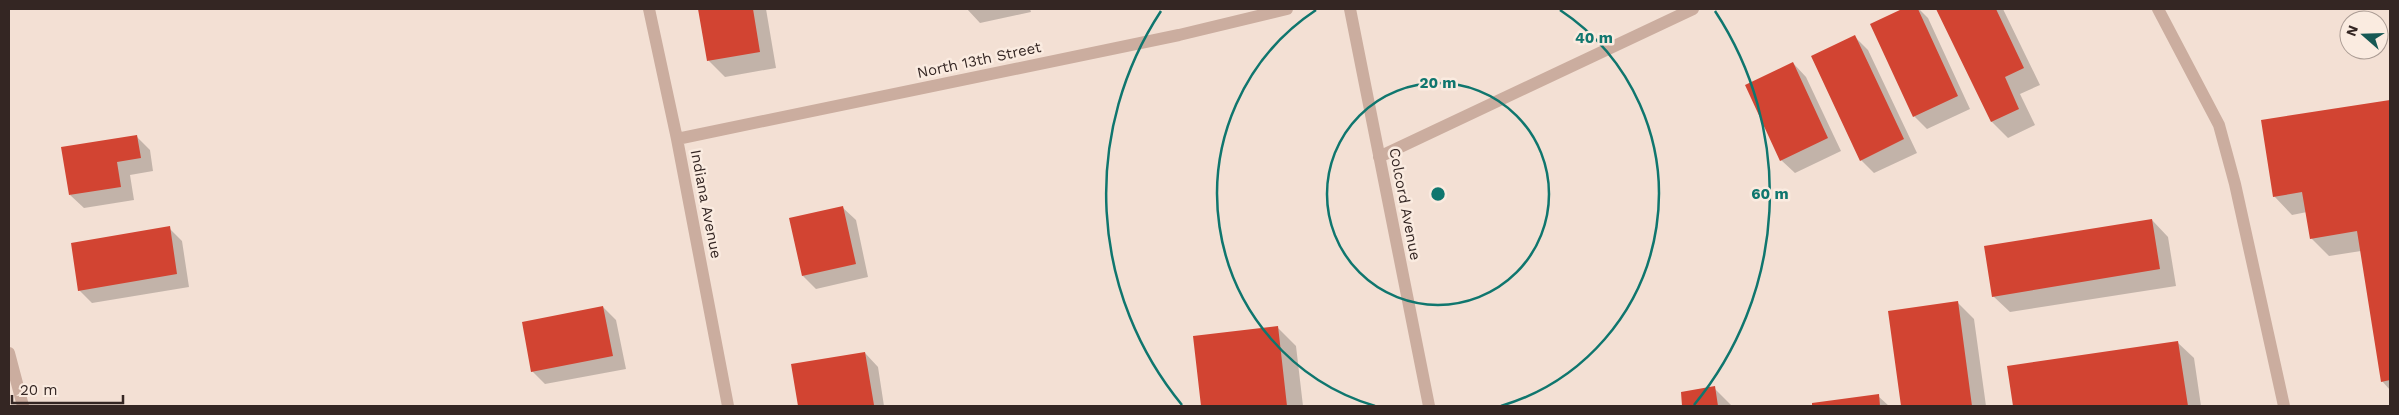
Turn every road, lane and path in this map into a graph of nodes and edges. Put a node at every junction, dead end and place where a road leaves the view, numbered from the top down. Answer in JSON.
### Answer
{"nodes":[{"id":1,"x":649,"y":9,"type":"edge"},
{"id":2,"x":1287,"y":9,"type":"edge"},
{"id":3,"x":1350,"y":9,"type":"edge"},
{"id":4,"x":1693,"y":9,"type":"edge"},
{"id":5,"x":2158,"y":9,"type":"edge"},
{"id":6,"x":677,"y":139,"type":"junction"},
{"id":7,"x":1379,"y":157,"type":"junction"},
{"id":8,"x":9,"y":353,"type":"edge"},
{"id":9,"x":23,"y":406,"type":"edge"},
{"id":10,"x":728,"y":406,"type":"edge"},
{"id":11,"x":1429,"y":406,"type":"edge"},
{"id":12,"x":2284,"y":406,"type":"edge"}],
"edges":[{"from":1,"to":6,"type":"street","name":"Indiana Avenue"},
{"from":2,"to":6,"type":"street","name":"North 13th Street"},
{"from":3,"to":7,"type":"street","name":"Colcord Avenue"},
{"from":4,"to":7,"type":"street"},
{"from":5,"to":12,"type":"street"},
{"from":6,"to":10,"type":"street","name":"Indiana Avenue"},
{"from":7,"to":11,"type":"street","name":"Colcord Avenue"},
{"from":8,"to":9,"type":"street"}]}
